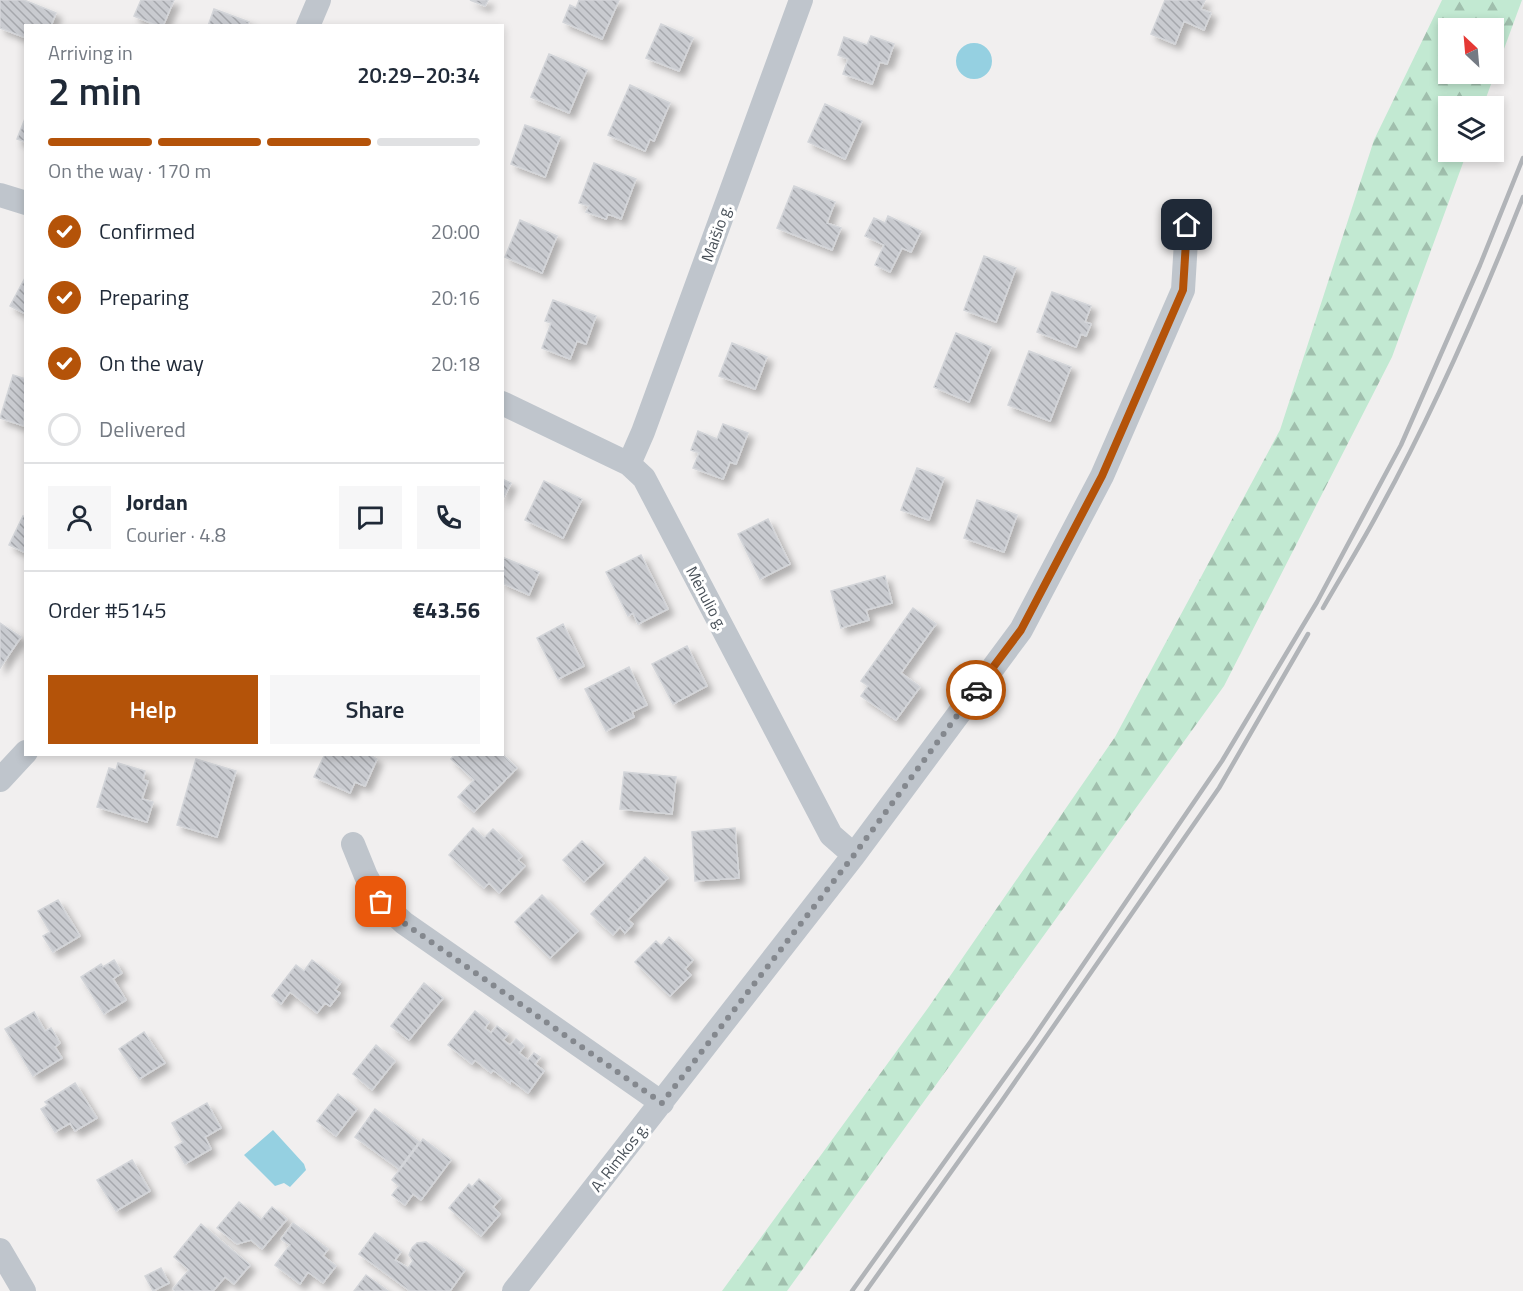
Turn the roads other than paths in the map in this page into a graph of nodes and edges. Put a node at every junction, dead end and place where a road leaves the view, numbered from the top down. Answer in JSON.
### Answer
{"nodes":[{"id":1,"x":319,"y":0,"type":"edge"},
{"id":2,"x":801,"y":0,"type":"edge"},
{"id":3,"x":309,"y":24,"type":"edge"},
{"id":4,"x":0,"y":195,"type":"edge"},
{"id":5,"x":24,"y":202,"type":"edge"},
{"id":6,"x":1187,"y":225,"type":"dead end"},
{"id":7,"x":504,"y":403,"type":"edge"},
{"id":8,"x":629,"y":464,"type":"junction"},
{"id":9,"x":24,"y":754,"type":"edge"},
{"id":10,"x":0,"y":780,"type":"edge"},
{"id":11,"x":353,"y":844,"type":"dead end"},
{"id":12,"x":854,"y":855,"type":"junction"},
{"id":13,"x":662,"y":1103,"type":"junction"},
{"id":14,"x":0,"y":1250,"type":"edge"},
{"id":15,"x":24,"y":1291,"type":"edge"},
{"id":16,"x":514,"y":1291,"type":"edge"}],
"edges":[{"from":1,"to":3,"type":"street"},
{"from":2,"to":8,"type":"street","name":"Maišio g."},
{"from":4,"to":5,"type":"street"},
{"from":6,"to":12,"type":"street","name":"A. Rimkos g."},
{"from":7,"to":8,"type":"street","name":"Mėnulio g."},
{"from":8,"to":12,"type":"street","name":"Mėnulio g."},
{"from":9,"to":10,"type":"street"},
{"from":11,"to":13,"type":"street"},
{"from":12,"to":13,"type":"street","name":"A. Rimkos g."},
{"from":13,"to":16,"type":"street","name":"A. Rimkos g."},
{"from":14,"to":15,"type":"street"}]}
